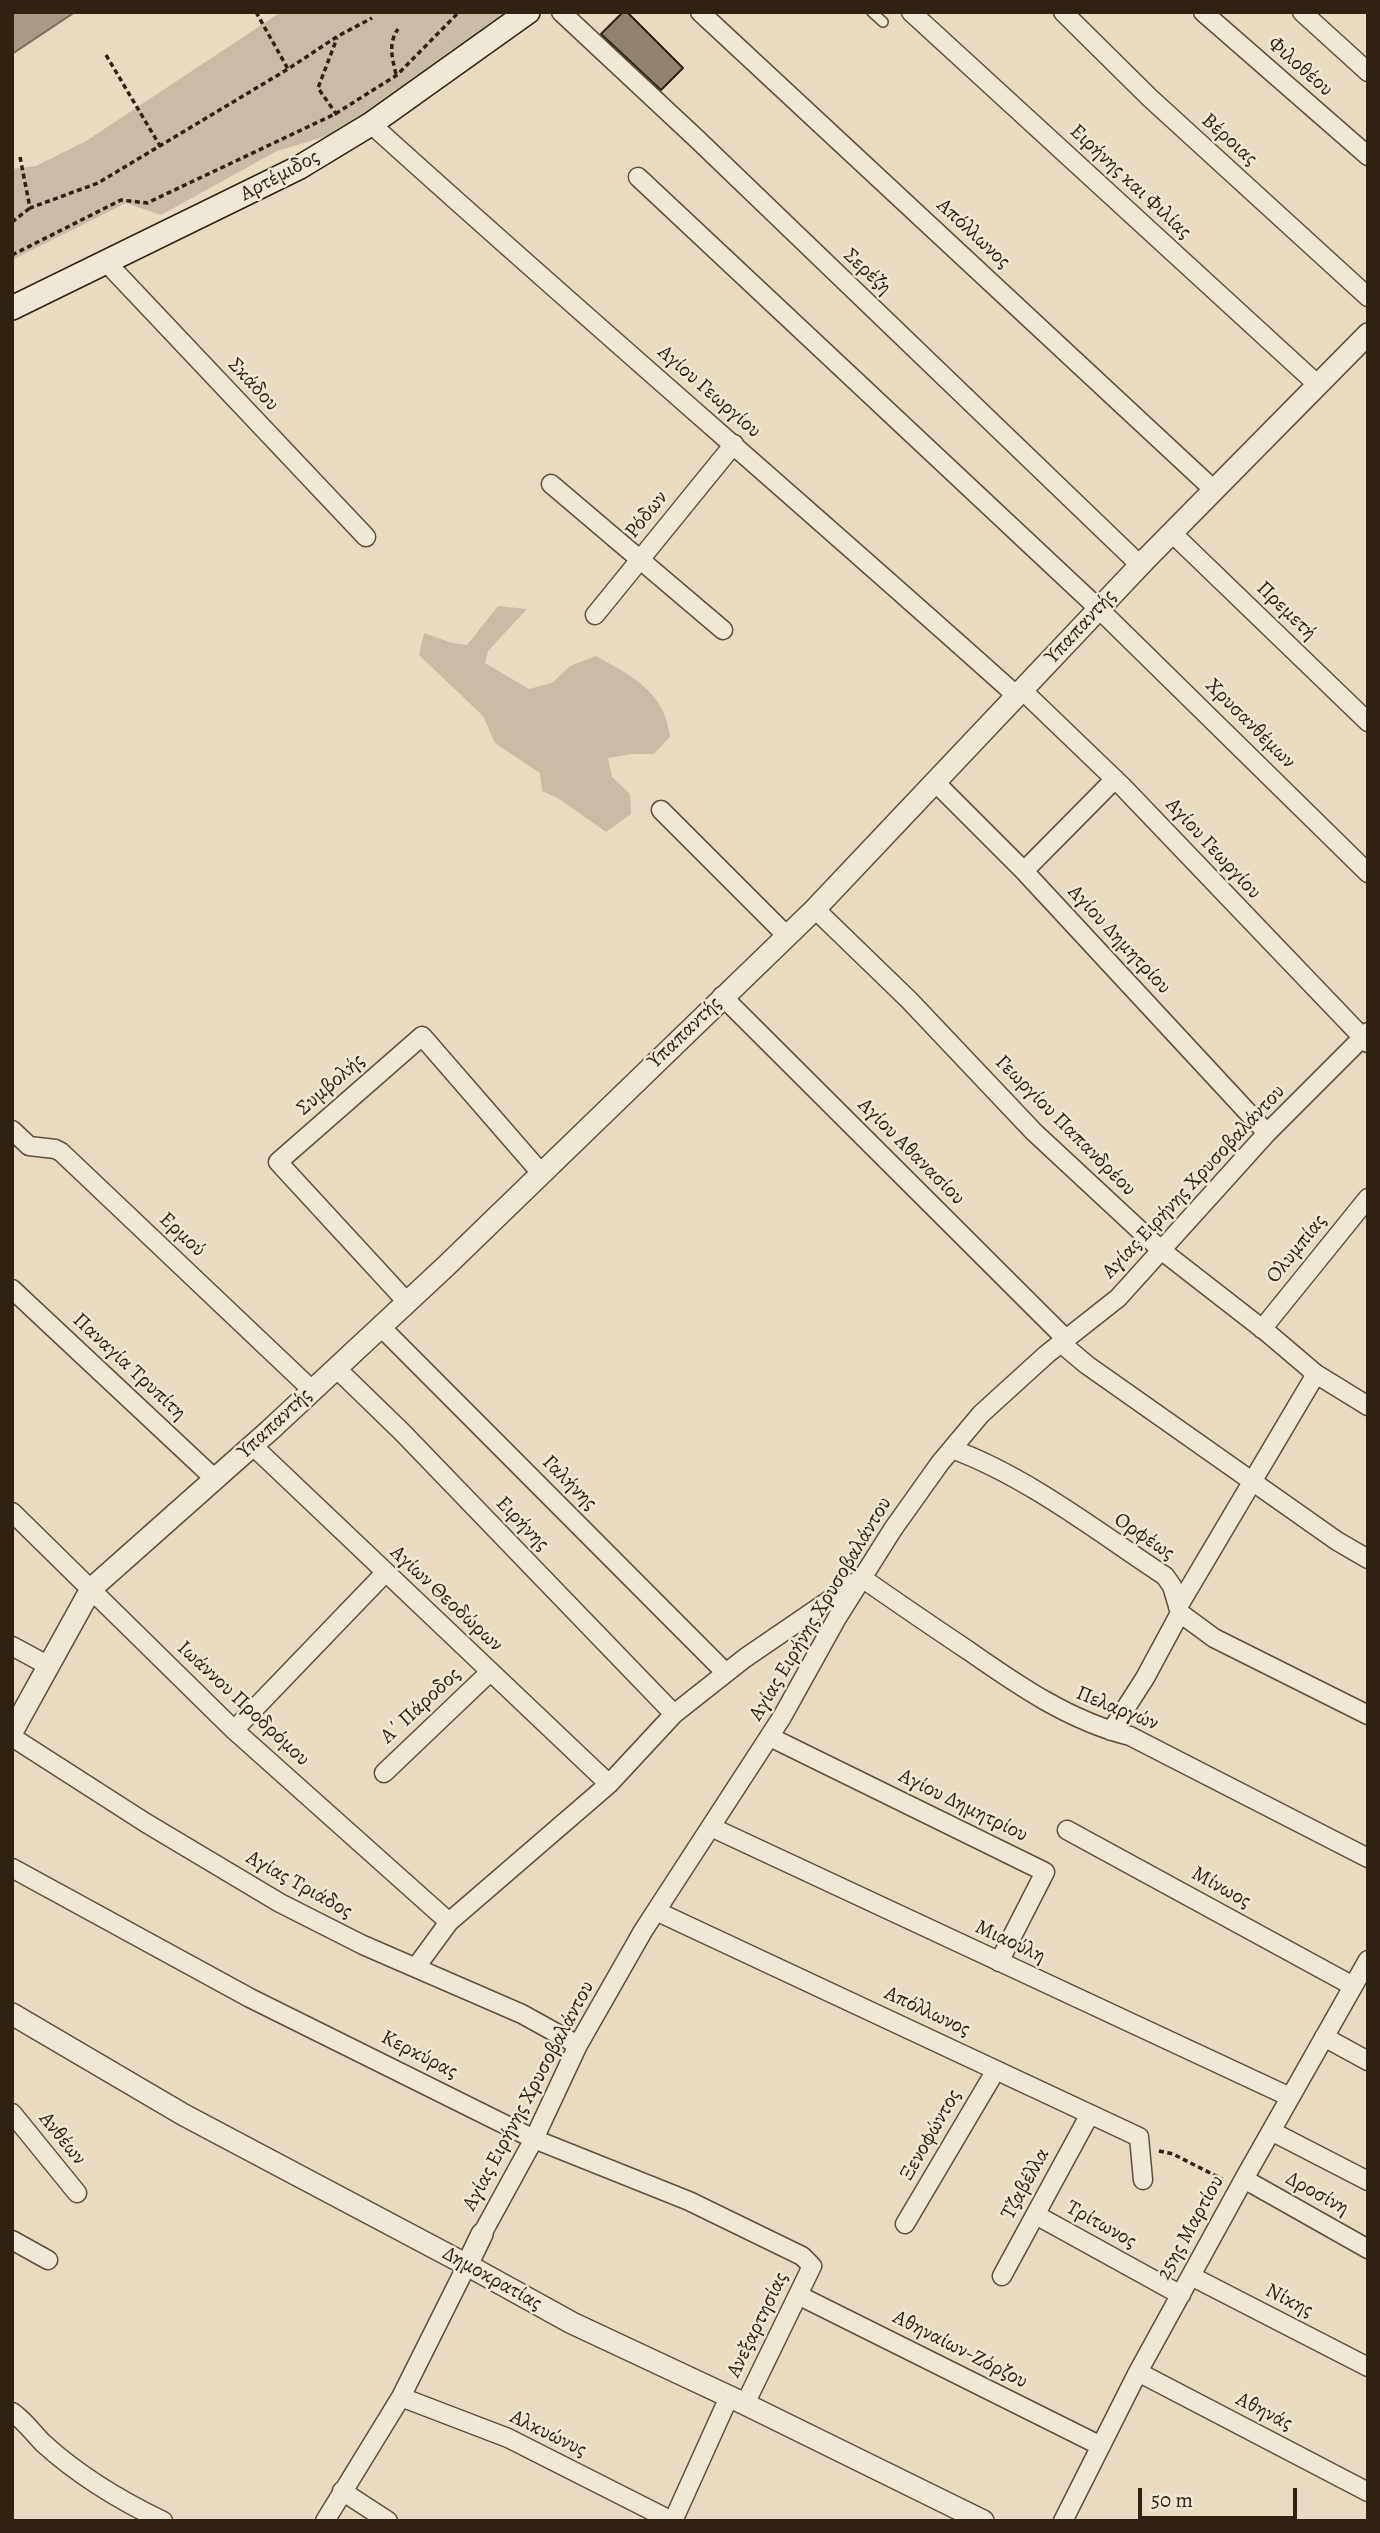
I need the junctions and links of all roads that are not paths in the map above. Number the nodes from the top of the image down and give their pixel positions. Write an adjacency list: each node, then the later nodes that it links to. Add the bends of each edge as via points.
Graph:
1 (528, 12): 11 (main road, Αρτέμιδος)
2 (561, 12): 25 (street, Σερέζη)
3 (700, 12): 21 (street, Απόλλωνος)
4 (872, 12): 9 (lane)
5 (911, 12): 18 (street, Ειρήνης και Φιλίας)
6 (1063, 12): 15 (street, Βέροιας)
7 (1203, 12): 12 (street, Φιλοθέου)
8 (1302, 12): 10 (street)
9 (883, 22)
10 (1368, 72)
11 (371, 124): 14 (main road, Αρτέμιδος, via 300,167); 19 (street, Αγίου Γεωργίου)
12 (1368, 156)
13 (638, 177): 26 (street, Χρυσανθέμων)
14 (107, 263): 16 (main road, Αρτέμιδος); 23 (street, Σκάδου)
15 (1368, 297)
16 (12, 308)
17 (1368, 334): 18 (street, Υπαπαντής)
18 (1318, 385): 21 (street, Υπαπαντής)
19 (734, 444): 24 (street, Ρόδων); 29 (street, Αγίου Γεωργίου)
20 (551, 484): 24 (street)
21 (1213, 490): 22 (street, Υπαπαντής)
22 (1172, 533): 25 (street, Υπαπαντής); 30 (street, Πρεμετή)
23 (366, 537)
24 (640, 559): 27 (street, Ρόδων); 28 (street)
25 (1140, 565): 26 (street, Υπαπαντής)
26 (1099, 609): 29 (street, Υπαπαντής); 35 (street, Χρυσανθέμων)
27 (595, 615)
28 (723, 630)
29 (1019, 693): 31 (street, Αγίου Γεωργίου); 32 (street, Υπαπαντής)
30 (1368, 722)
31 (1115, 779): 34 (street); 39 (street, Αγίου Γεωργίου)
32 (934, 782): 34 (street, Αγίου Δημητρίου); 36 (street, Υπαπαντής)
33 (661, 810): 37 (street)
34 (1024, 871): 41 (street, Αγίου Δημητρίου)
35 (1368, 873)
36 (815, 909): 37 (street, Υπαπαντής); 44 (street, Γεωργίου Παπανδρέου, via 1034,1132)
37 (786, 935): 38 (street, Υπαπαντής)
38 (722, 996): 42 (street, Υπαπαντής); 49 (street, Αγίου Αθανασίου)
39 (1366, 1037): 41 (street, Αγίας Ειρήνης Χρυσοβαλάντου)
40 (12, 1130): 52 (street, Ερμού, via 29,1146 58,1150)
41 (1267, 1133): 44 (street, Αγίας Ειρήνης Χρυσοβαλάντου)
42 (541, 1173): 46 (street, Υπαπαντής); 46 (street, Συμβολής, via 422,1036 278,1162)
43 (1368, 1198): 48 (street, Ολυμπίας)
44 (1161, 1251): 48 (street, Γεωργίου Παπανδρέου); 49 (street, Αγίας Ειρήνης Χρυσοβαλάντου, via 1118,1298)
45 (12, 1289): 56 (street, Παναγία Τρυπίτη)
46 (407, 1302): 47 (street, Υπαπαντής)
47 (381, 1326): 50 (street, Υπαπαντής); 67 (street, Γαλήνης)
48 (1262, 1329): 51 (street, Γεωργίου Παπανδρέου)
49 (1065, 1342): 55 (street, Αγίας Ειρήνης Χρυσοβαλάντου, via 981,1414); 57 (street, Αγίου Αθανασίου, via 1087,1365)
50 (336, 1368): 52 (street, Υπαπαντής); 68 (street, Ειρήνης)
51 (1316, 1374): 53 (street, Γεωργίου Παπανδρέου); 57 (street)
52 (312, 1390): 54 (street, Υπαπαντής)
53 (1368, 1406)
54 (253, 1446): 56 (street, Υπαπαντής); 60 (street, Αγίων Θεοδώρων)
55 (953, 1448): 61 (street, Αγίας Ειρήνης Χρυσοβαλάντου); 63 (street, Ορφέως, via 1008,1475 1165,1576)
56 (215, 1479): 62 (street, Υπαπαντής)
57 (1254, 1482): 59 (street, Αγίου Αθανασίου); 63 (street)
58 (12, 1512): 62 (street, Ιωάννου Προδρόμου)
59 (1368, 1559)
60 (385, 1573): 66 (street, Αγίων Θεοδώρων); 70 (street)
61 (862, 1578): 67 (street); 71 (street, Πελαργών, via 1065,1713); 73 (street, Αγίας Ειρήνης Χρυσοβαλάντου)
62 (91, 1589): 65 (street, Υπαπαντής); 70 (street, Ιωάννου Προδρόμου)
63 (1179, 1610): 69 (street, via 1214,1638); 71 (street)
64 (12, 1646): 65 (street)
65 (49, 1666): 72 (street, Υπαπαντής)
66 (490, 1672): 74 (street, Α΄ Πάροδος); 75 (street, Αγίων Θεοδώρων)
67 (726, 1672): 68 (street)
68 (674, 1714): 75 (street)
69 (1368, 1715)
70 (234, 1731): 81 (street, Ιωάννου Προδρόμου)
71 (1111, 1731): 78 (street, Πελαργών, via 1130,1736)
72 (12, 1735): 84 (street, Αγίας Τριάδος, via 146,1823 281,1903)
73 (770, 1737): 76 (street, Αγίας Ειρήνης Χρυσοβαλάντου); 83 (street, Αγίου Δημητρίου, via 1045,1872)
74 (384, 1773)
75 (609, 1784): 81 (street)
76 (711, 1827): 80 (street, Αγίας Ειρήνης Χρυσοβαλάντου); 83 (street, Μιαούλη)
77 (1067, 1830): 85 (street, Μίνωος)
78 (1368, 1858)
79 (12, 1868): 95 (street, Κερκύρας, via 250,1998)
80 (656, 1911): 88 (street, Αγίας Ειρήνης Χρυσοβαλάντου); 90 (street, Απόλλωνος)
81 (449, 1922): 84 (street)
82 (1368, 1960): 85 (street, 25ης Μαρτίου)
83 (999, 1962): 91 (street, Μιαούλη)
84 (416, 1967): 88 (street, Αγίας Τριάδος, via 522,2014)
85 (1353, 1986): 87 (street, 25ης Μαρτίου)
86 (12, 2014): 106 (street, Δημοκρατίας, via 184,2115)
87 (1324, 2037): 89 (street); 91 (street, 25ης Μαρτίου)
88 (578, 2045): 95 (street, Αγίας Ειρήνης Χρυσοβαλάντου)
89 (1368, 2061)
90 (996, 2070): 93 (street, Απόλλωνος); 101 (street, Ξενοφώντος)
91 (1290, 2097): 94 (street, 25ης Μαρτίου)
92 (12, 2113): 99 (street, Ανθέων)
93 (1090, 2114): 96 (street, Απόλλωνος, via 1139,2137); 100 (street, Τζαβέλλα)
94 (1271, 2131): 97 (street); 98 (street, 25ης Μαρτίου)
95 (534, 2139): 102 (street, Αγίας Ειρήνης Χρυσοβαλάντου); 107 (street, Κερκύρας, via 689,2201 802,2256)
96 (1143, 2180)
97 (1368, 2181)
98 (1241, 2183): 104 (street, Δροσίνη); 109 (street, 25ης Μαρτίου)
99 (76, 2193)
100 (1036, 2215): 108 (street, Τζαβέλλα); 111 (street, Τρίτωνος)
101 (905, 2224)
102 (482, 2235): 106 (street)
103 (12, 2240): 105 (street)
104 (1368, 2249)
105 (48, 2260)
106 (467, 2265): 114 (street); 115 (street, Δημοκρατίας, via 572,2323)
107 (813, 2266): 110 (street, Ανεξαρτησίας)
108 (1002, 2276)
109 (1191, 2276): 111 (street, 25ης Μαρτίου); 112 (street, Νίκης)
110 (798, 2295): 115 (street, Ανεξαρτησίας); 117 (street, Αθηναίων-Ζόρζου)
111 (1181, 2295): 113 (street, 25ης Μαρτίου)
112 (1368, 2367)
113 (1138, 2372): 117 (street, 25ης Μαρτίου); 119 (street, Αθηνάς)
114 (401, 2397): 118 (street); 123 (street, Αλκυώνυς, via 508,2438)
115 (737, 2400): 123 (street, Ανεξαρτησίας); 124 (street, Δημοκρατίας)
116 (14, 2419): 120 (street, via 125,2503)
117 (1101, 2446): 125 (street, 25ης Μαρτίου)
118 (342, 2491): 121 (street); 122 (street)
119 (1368, 2492)
120 (163, 2521)
121 (325, 2521)
122 (388, 2521)
123 (673, 2521)
124 (983, 2521)
125 (1063, 2521)

